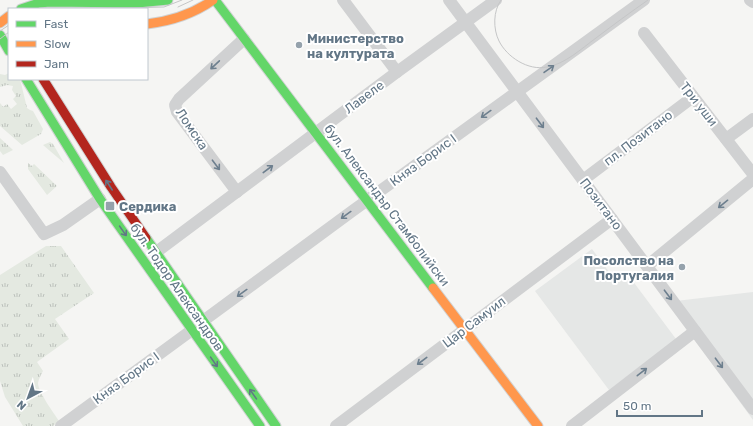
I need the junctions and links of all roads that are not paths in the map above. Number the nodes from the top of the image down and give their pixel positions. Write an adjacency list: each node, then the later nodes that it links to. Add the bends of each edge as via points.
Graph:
1 (168, 0): 9 (main road, via 137,3 50,2)
2 (214, 0): 13 (main road, via 184,17); 15 (main road, бул. Александър Стамболийски)
3 (343, 0): 18 (street)
4 (449, 0): 11 (street, Позитано)
5 (496, 0): 11 (street, Лавеле)
6 (644, 0): 21 (street, Княз Борис I, one-way to 6)
7 (750, 0): 8 (street)
8 (753, 2)
9 (24, 8)
10 (8, 17): 12 (main road)
11 (466, 22): 18 (street, Лавеле); 21 (street, Позитано)
12 (0, 23)
13 (148, 24)
14 (644, 34): 22 (street, Три уши)
15 (244, 39): 24 (main road, бул. Александър Стамболийски); 30 (street, Ломска, one-way to 30, via 175,105 177,112)
16 (3, 40): 17 (main road)
17 (8, 49)
18 (397, 72): 24 (street, Лавеле)
19 (27, 80): 31 (main road, бул. Тодор Александров)
20 (44, 80): 34 (main road, бул. Тодор Александров, one-way to 20)
21 (517, 91): 29 (street, Позитано, one-way to 29); 32 (street, Княз Борис I, one-way to 32)
22 (693, 97): 25 (street, Три уши); 29 (street, пл. Позитано)
23 (753, 119): 25 (street)
24 (316, 134): 30 (street, Лавеле, one-way to 24); 32 (main road, бул. Александър Стамболийски)
25 (726, 139): 27 (street, Три уши)
26 (0, 172): 31 (street, via 44,234)
27 (753, 174)
28 (753, 179): 35 (street, one-way to 35)
29 (583, 180): 33 (street, Позитано)
30 (237, 192): 34 (street, Лавеле)
31 (100, 199): 38 (main road, бул. Тодор Александров, one-way to 38)
32 (367, 201): 36 (street, Княз Борис I, one-way to 36); 37 (main road, бул. Александър Стамболийски)
33 (612, 219): 35 (street, Позитано); 37 (street, Цар Самуил)
34 (155, 253): 36 (main road, бул. Тодор Александров)
35 (647, 266): 39 (street, Позитано, one-way to 39)
36 (203, 321): 43 (main road, бул. Тодор Александров, one-way to 36)
37 (464, 329): 44 (street, Цар Самуил, one-way to 44); 45 (main road, бул. Александър Стамболийски)
38 (192, 330): 41 (street, Княз Борис I); 42 (main road, бул. Тодор Александров, one-way to 42)
39 (695, 331): 40 (street, Позитано, one-way to 40); 46 (street, one-way to 39)
40 (753, 409)
41 (61, 426)
42 (260, 426)
43 (276, 426)
44 (336, 426)
45 (538, 426)
46 (572, 426)

